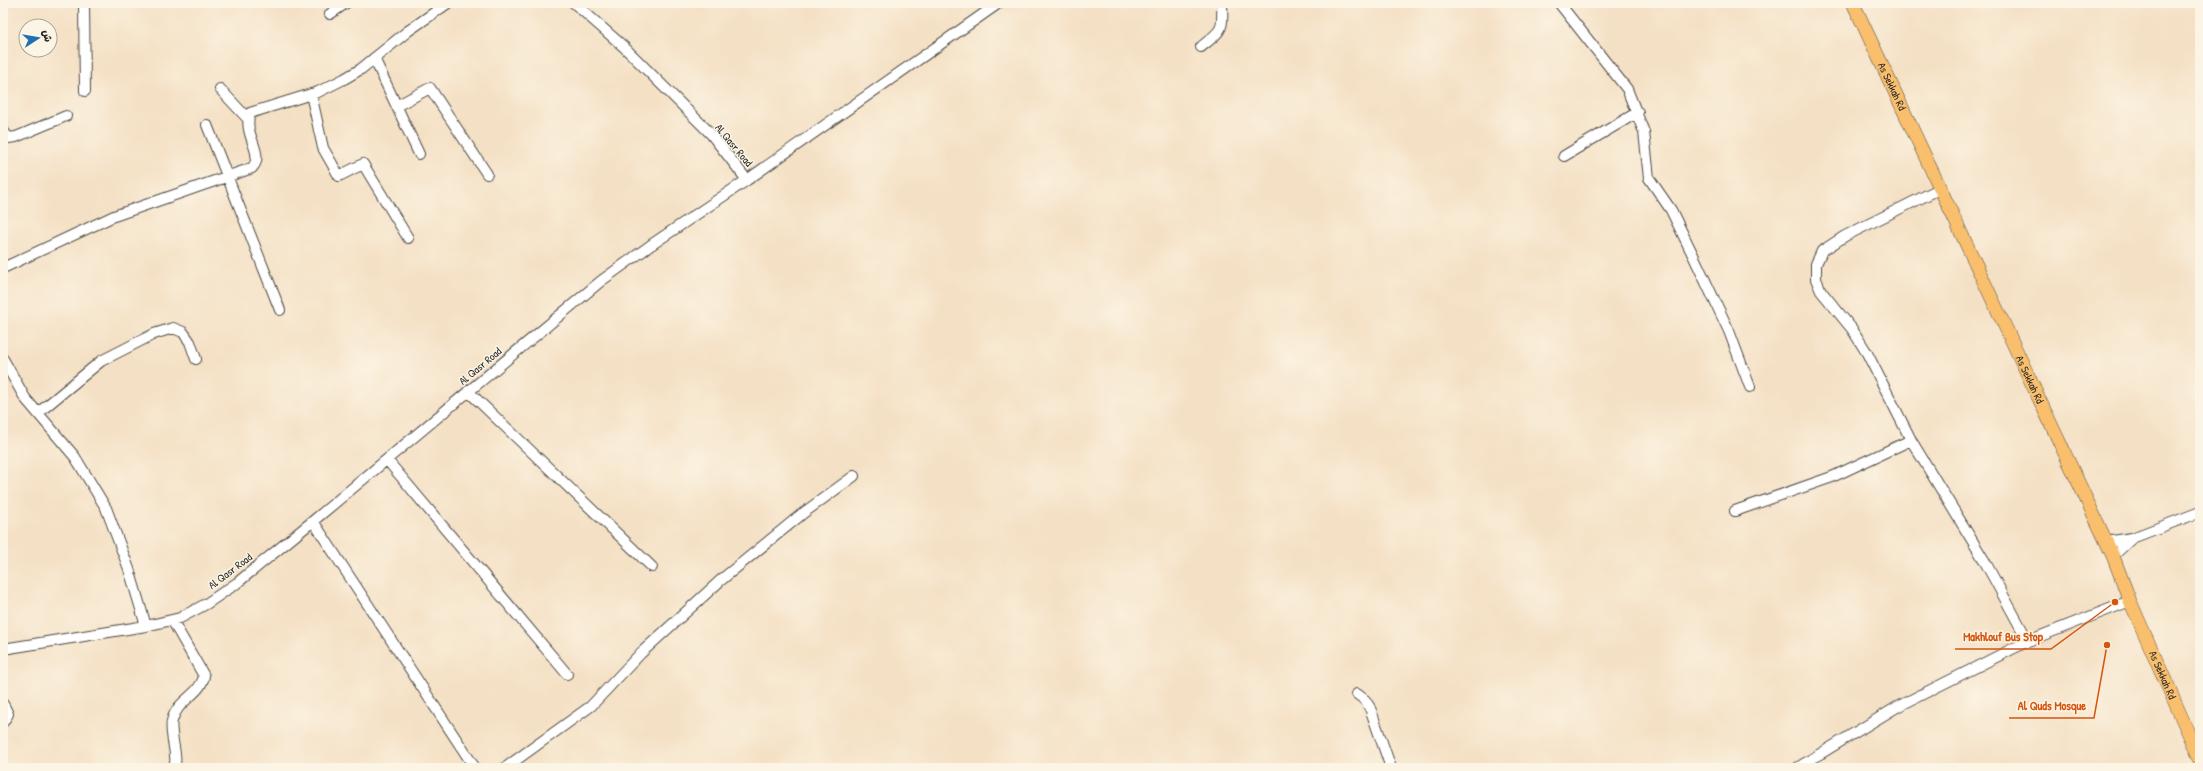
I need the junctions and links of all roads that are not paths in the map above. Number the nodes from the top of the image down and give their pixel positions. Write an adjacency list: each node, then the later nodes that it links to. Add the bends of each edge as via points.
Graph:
1 (84, 3): 13 (street)
2 (346, 3): 9 (street)
3 (448, 3): 11 (street)
4 (574, 3): 25 (street, Al Qasr Road, via 624,47 711,134)
5 (999, 3): 25 (street)
6 (1222, 3): 10 (street, via 1220,32)
7 (1559, 3): 16 (street, via 1620,78)
8 (1852, 3): 26 (main road, As Sekkah Rd)
9 (330, 14)
10 (1201, 47)
11 (374, 58): 14 (street, via 344,79); 15 (street)
12 (220, 89): 18 (street)
13 (85, 92)
14 (311, 94): 18 (street, via 255,110 250,113); 27 (street, via 323,148 339,176 363,164)
15 (398, 105): 21 (street); 23 (street, via 430,88)
16 (1638, 112): 22 (street); 32 (street, via 1644,132 1649,178 1671,210 1693,255 1729,331)
17 (66, 116): 20 (street, via 16,137 8,138)
18 (248, 119): 24 (street, via 247,127 258,157 257,163 252,168)
19 (207, 125): 24 (street)
20 (3, 130)
21 (419, 154)
22 (1564, 156)
23 (487, 174)
24 (227, 176): 28 (street, via 114,216); 29 (street)
25 (746, 180): 33 (street, Al Qasr Road, via 601,281)
26 (1939, 189): 35 (street, via 1846,236 1822,251 1816,264 1816,279 1821,291 1852,329 1867,353); 42 (main road, As Sekkah Rd)
27 (408, 238)
28 (3, 268)
29 (280, 310)
30 (3, 359): 34 (street, via 25,398)
31 (196, 359): 34 (street, via 183,332 173,328 154,334 100,361)
32 (1750, 387)
33 (468, 391): 36 (street, Al Qasr Road); 44 (street)
34 (38, 413): 47 (street, via 75,457 106,508 129,569)
35 (1911, 440): 38 (street, via 1832,477); 48 (street, via 1984,560)
36 (387, 460): 40 (street, Al Qasr Road); 50 (street)
37 (854, 476): 57 (street, via 802,514 721,580 641,653 591,706)
38 (1734, 511)
39 (2200, 512): 41 (street)
40 (313, 521): 46 (street, Al Qasr Road, via 237,583 206,604); 56 (street)
41 (2132, 538): 42 (street); 43 (street)
42 (2106, 542): 43 (main road, As Sekkah Rd)
43 (2113, 556): 45 (main road, As Sekkah Rd)
44 (652, 567)
45 (2130, 601): 48 (street); 54 (main road, As Sekkah Rd)
46 (172, 620): 47 (street, Al Qasr Road); 55 (street, via 204,676 201,686 177,708 172,722)
47 (146, 626): 49 (street, Al Qasr Road)
48 (2028, 640): 59 (street, via 1897,707)
49 (3, 649)
50 (567, 674)
51 (1357, 694): 58 (street, via 1370,708)
52 (3, 704): 53 (street, via 8,714)
53 (3, 722)
54 (2200, 758)
55 (174, 768)
56 (475, 768)
57 (505, 768)
58 (1391, 768)
59 (1797, 768)

